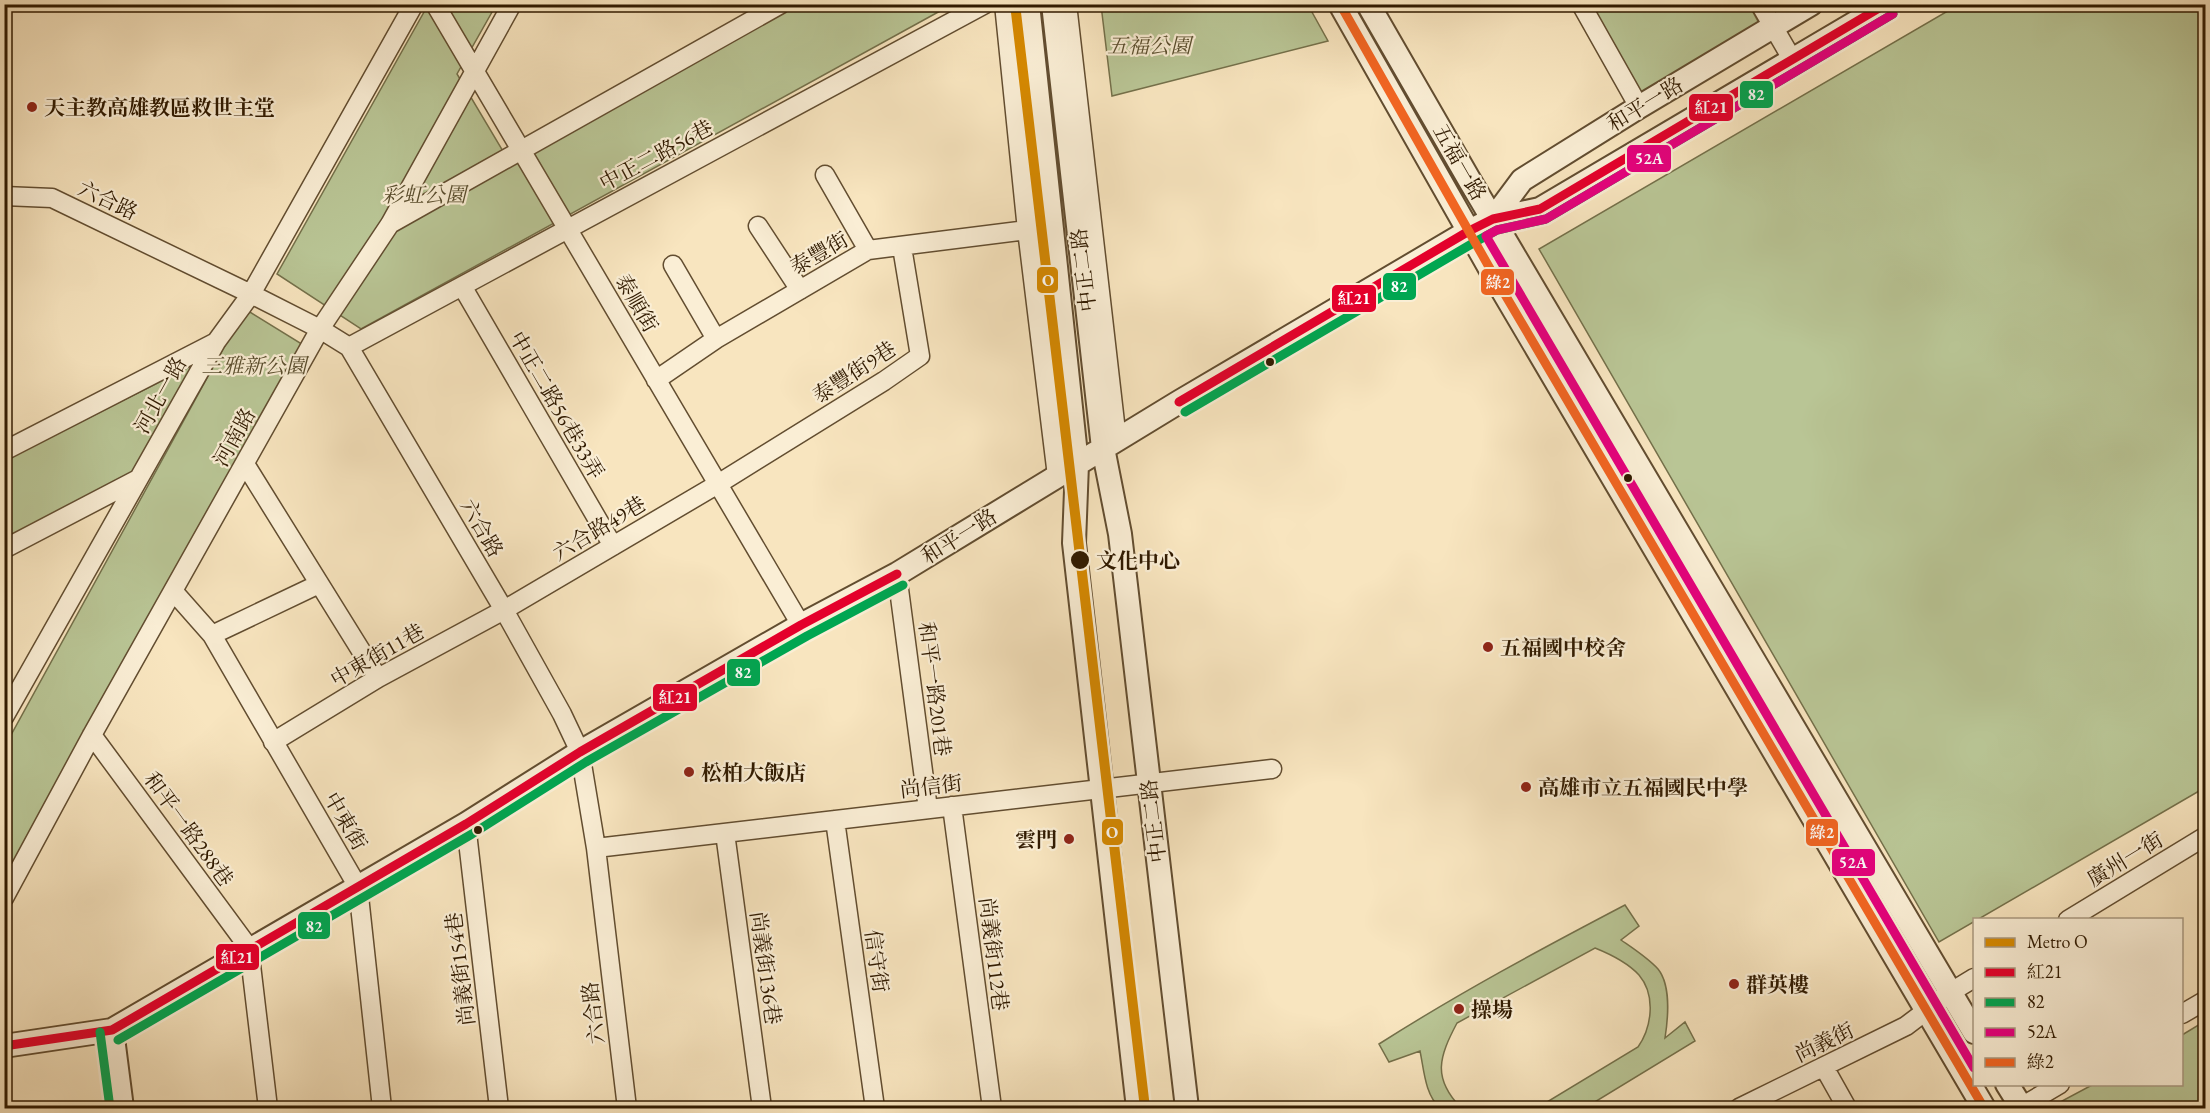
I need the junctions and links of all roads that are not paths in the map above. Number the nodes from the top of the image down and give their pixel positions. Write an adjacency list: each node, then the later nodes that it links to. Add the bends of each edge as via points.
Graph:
1 (414, 4): 34 (street, 河北一路)
2 (435, 4): 18 (street, 泰順街)
3 (512, 4): 18 (street, 河南路)
4 (781, 4): 20 (street)
5 (985, 4): 26 (street, 中正二路56巷)
6 (1004, 4): 27 (street, 中正二路)
7 (1028, 4): 43 (street, 中正二路)
8 (1053, 4): 40 (street, 中正二路)
9 (1067, 4): 40 (street, 中正二路)
10 (1340, 4): 28 (street, 五福一路)
11 (1368, 4): 23 (street, 五福一路)
12 (1581, 4): 19 (street)
13 (1760, 4): 16 (street)
14 (1811, 4): 16 (street, 和平一路)
15 (1887, 4): 17 (street, 和平一路)
16 (1774, 27): 17 (street); 19 (street, 和平一路)
17 (1792, 59): 23 (street, 和平一路, via 1540,209)
18 (475, 73): 20 (street, 泰順街); 24 (street, 河南路)
19 (1639, 107): 23 (street, 和平一路, via 1522,180)
20 (521, 151): 24 (street); 26 (street, 泰順街)
21 (825, 175): 30 (street)
22 (4, 196): 34 (street, 六合路, via 52,198)
23 (1493, 219): 28 (street, 和平一路); 76 (street, 五福一路)
24 (390, 224): 35 (street, 河南路)
25 (758, 226): 33 (street)
26 (567, 229): 32 (street, 中正二路56巷); 39 (street, 泰順街)
27 (1027, 230): 29 (street, 泰豐街); 44 (street, 中正二路)
28 (1469, 231): 40 (street, 和平一路); 78 (street, 五福一路)
29 (902, 247): 30 (street, 泰豐街); 46 (street, 泰豐街9巷, via 920,356)
30 (868, 250): 33 (street, 泰豐街)
31 (673, 265): 36 (street)
32 (462, 286): 38 (street, 中正二路56巷); 48 (street, 中正二路56巷33弄)
33 (800, 290): 36 (street, 泰豐街)
34 (250, 294): 35 (street, 六合路); 37 (street, 河北一路)
35 (320, 329): 38 (street, 六合路); 42 (street, 河南路)
36 (716, 339): 39 (street, 泰豐街)
37 (216, 342): 41 (street); 45 (street, 河北一路)
38 (350, 347): 53 (street, 六合路)
39 (656, 380): 46 (street, 泰順街)
40 (1110, 444): 43 (street, 和平一路); 62 (street, 中正二路)
41 (4, 451)
42 (245, 464): 51 (street); 52 (street, 河南路)
43 (1077, 464): 44 (street, 和平一路); 47 (street, 中正二路)
44 (1057, 476): 47 (street, 中正二路); 50 (street, 和平一路)
45 (139, 479): 49 (street); 57 (street, 河北一路)
46 (718, 484): 48 (street, 六合路49巷); 54 (street, 泰順街)
47 (1074, 538): 63 (street, 中正二路)
48 (613, 546): 53 (street, 六合路49巷)
49 (4, 549)
50 (897, 574): 54 (street, 和平一路); 65 (street, 和平一路201巷)
51 (319, 584): 55 (street); 56 (street)
52 (174, 592): 55 (street, 中東街); 58 (street, 河南路)
53 (504, 610): 56 (street, 中東街11巷); 60 (street, 六合路)
54 (801, 625): 60 (street, 和平一路)
55 (212, 635): 59 (street, 中東街)
56 (378, 678): 59 (street, 中東街11巷)
57 (4, 717)
58 (92, 735): 72 (street, 河南路); 74 (street, 和平一路288巷)
59 (273, 742): 71 (street, 中東街)
60 (580, 752): 67 (street, 和平一路); 70 (street, 六合路)
61 (1272, 769): 62 (street, 尚信街)
62 (1149, 783): 63 (street, 尚信街); 95 (street, 中正二路)
63 (1103, 789): 64 (street, 尚信街); 94 (street, 中正二路)
64 (952, 806): 65 (street, 尚信街); 93 (street, 尚義街112巷)
65 (928, 809): 66 (street, 尚信街)
66 (835, 820): 68 (street, 尚信街); 92 (street, 信守街)
67 (466, 824): 71 (street, 和平一路); 89 (street, 尚義街154巷)
68 (725, 833): 70 (street, 尚信街); 91 (street, 尚義街136巷)
69 (2205, 836): 73 (street, 廣州一街)
70 (596, 848): 90 (street, 六合路)
71 (358, 887): 74 (street, 和平一路); 88 (street, 中東街)
72 (4, 898)
73 (2071, 918)
74 (249, 948): 80 (street, 和平一路); 87 (street)
75 (1973, 979): 76 (street)
76 (1951, 992): 78 (street); 81 (street, 五福一路)
77 (2205, 1000): 79 (street)
78 (1927, 1011): 83 (street, 尚義街, via 1906,1026); 98 (street, 五福一路)
79 (2183, 1013)
80 (112, 1030): 82 (street, 和平一路); 86 (street)
81 (1973, 1030)
82 (4, 1046)
83 (1824, 1067): 96 (street, 尚義街); 97 (street)
84 (2008, 1086): 99 (street)
85 (2057, 1086): 99 (street)
86 (122, 1108)
87 (268, 1108)
88 (382, 1108)
89 (499, 1108)
90 (627, 1108)
91 (762, 1108)
92 (875, 1108)
93 (992, 1108)
94 (1138, 1108)
95 (1187, 1108)
96 (1739, 1108)
97 (1848, 1108)
98 (1984, 1108)
99 (2022, 1108)

